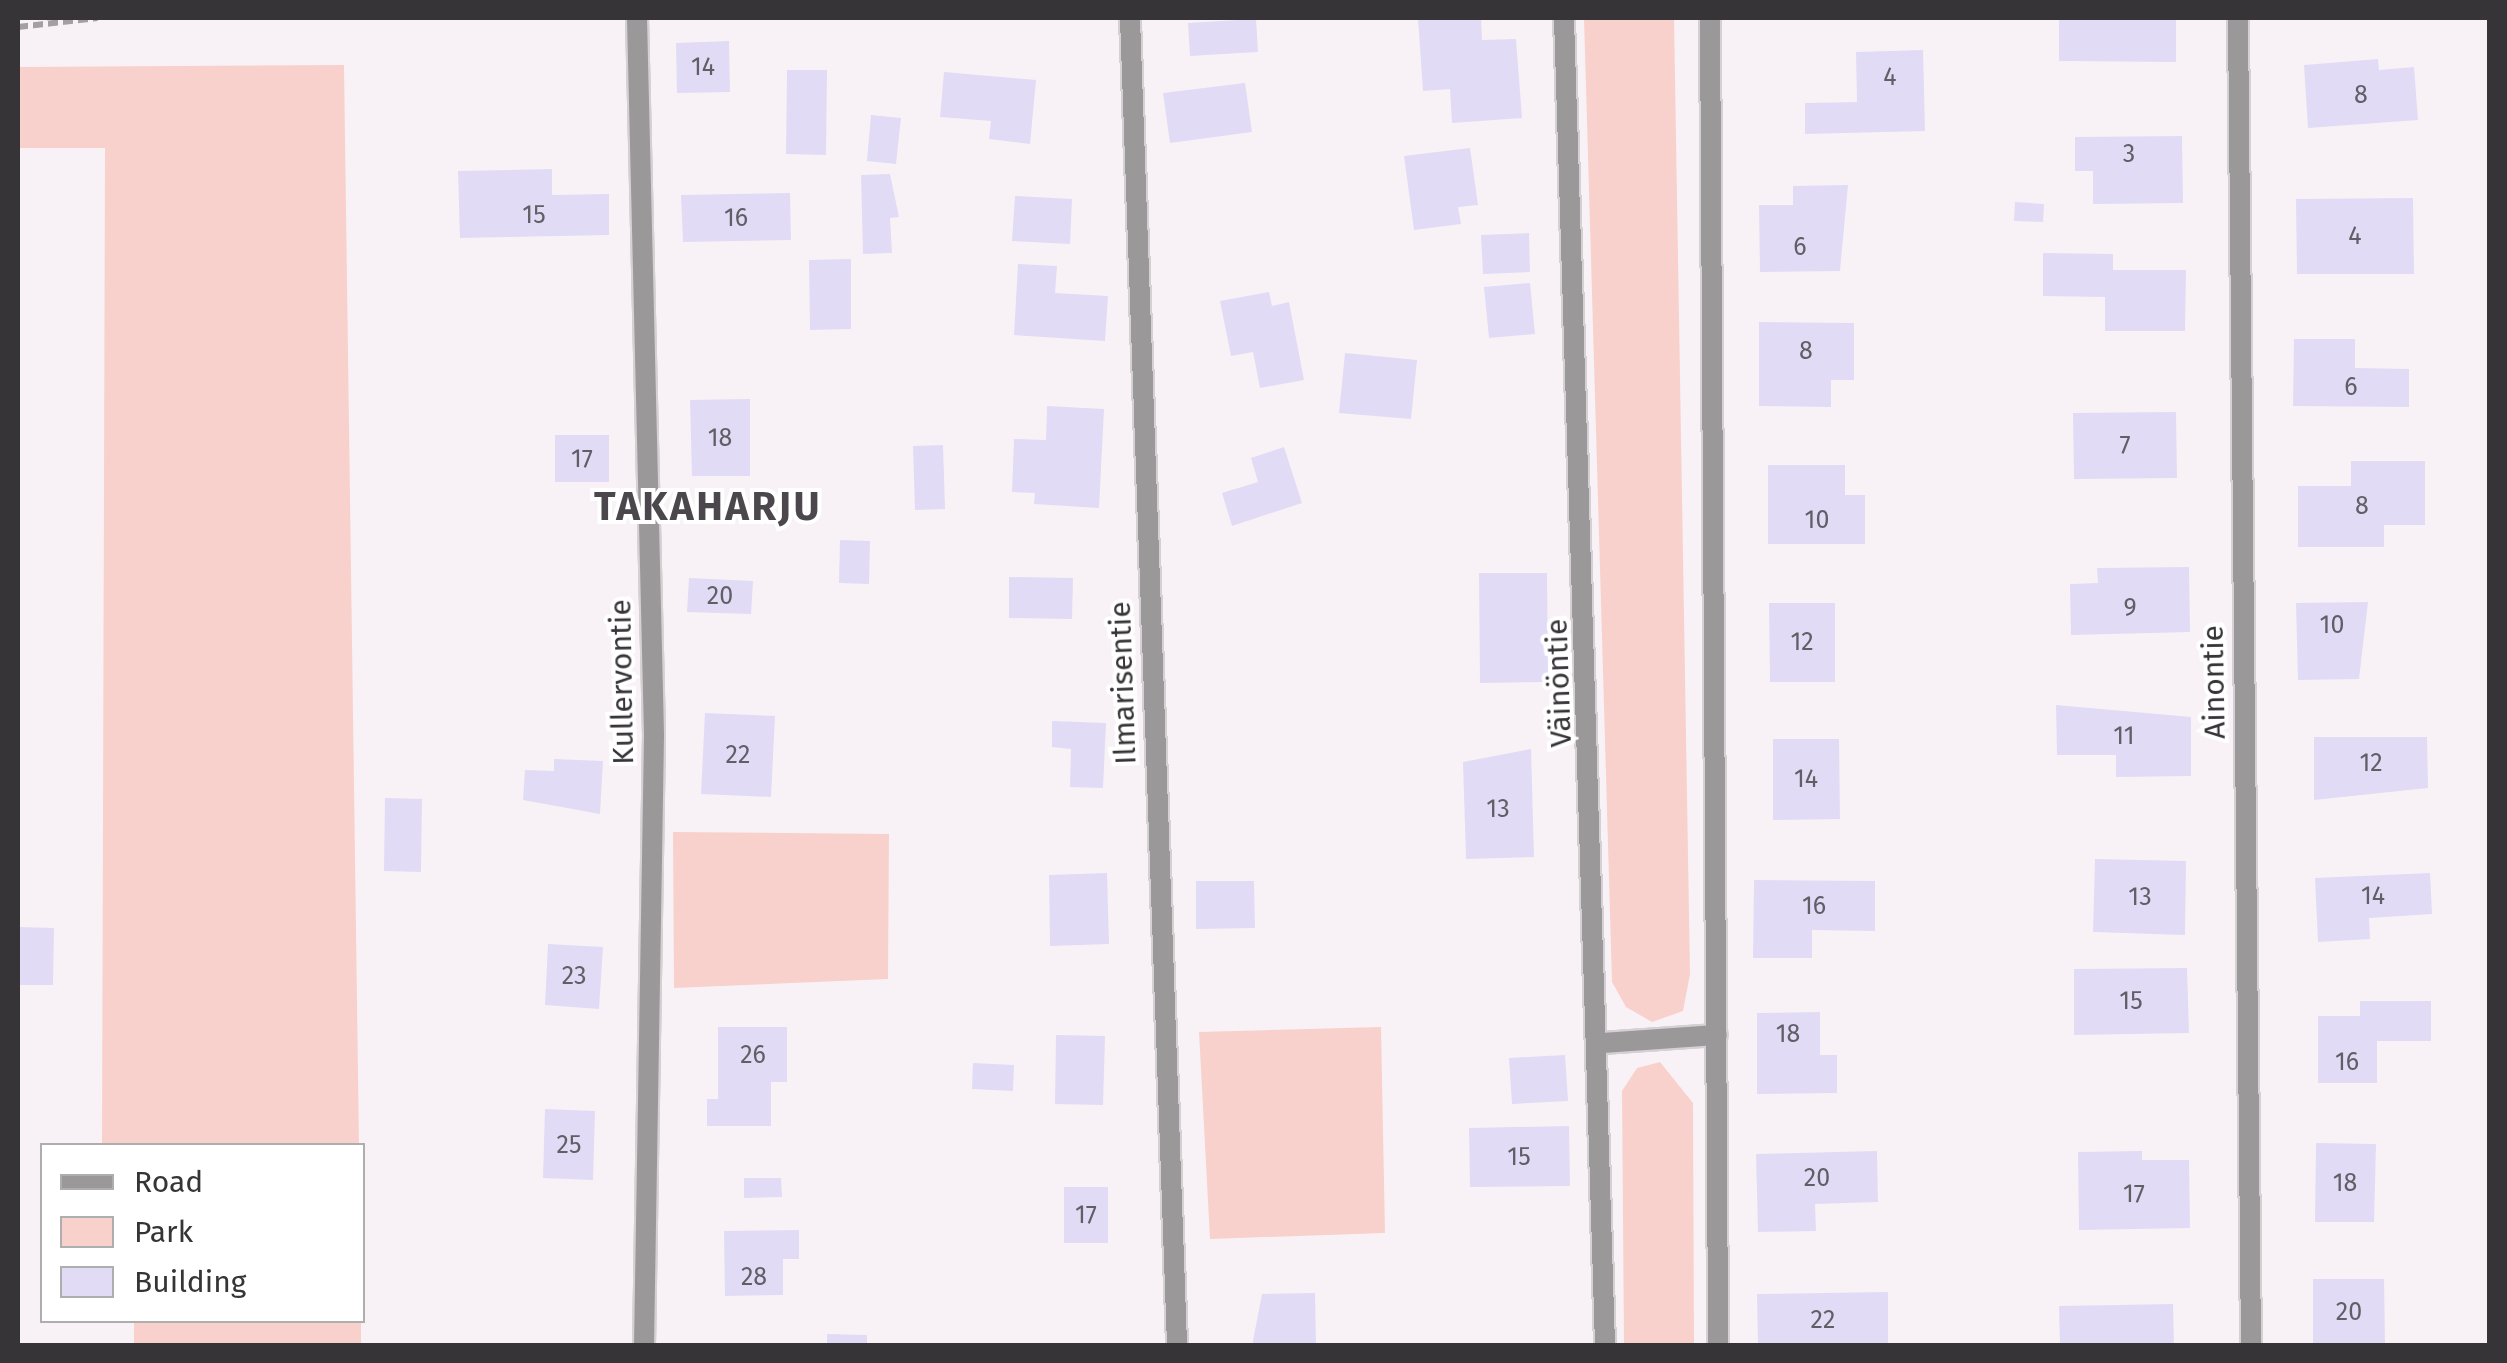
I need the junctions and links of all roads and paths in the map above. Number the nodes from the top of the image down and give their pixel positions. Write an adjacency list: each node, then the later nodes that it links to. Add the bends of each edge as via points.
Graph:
1 (98, 18): 7 (path)
2 (637, 18): 10 (street, Kullervontie, via 654,736)
3 (1130, 18): 11 (street, Ilmarisentie)
4 (1564, 18): 9 (street, Väinöntie)
5 (1710, 18): 8 (street)
6 (2238, 18): 14 (street, Ainontie)
7 (18, 28)
8 (1717, 1035): 9 (street); 13 (street)
9 (1602, 1042): 12 (street, Väinöntie)
10 (644, 1346)
11 (1176, 1346)
12 (1605, 1346)
13 (1718, 1346)
14 (2251, 1346)

